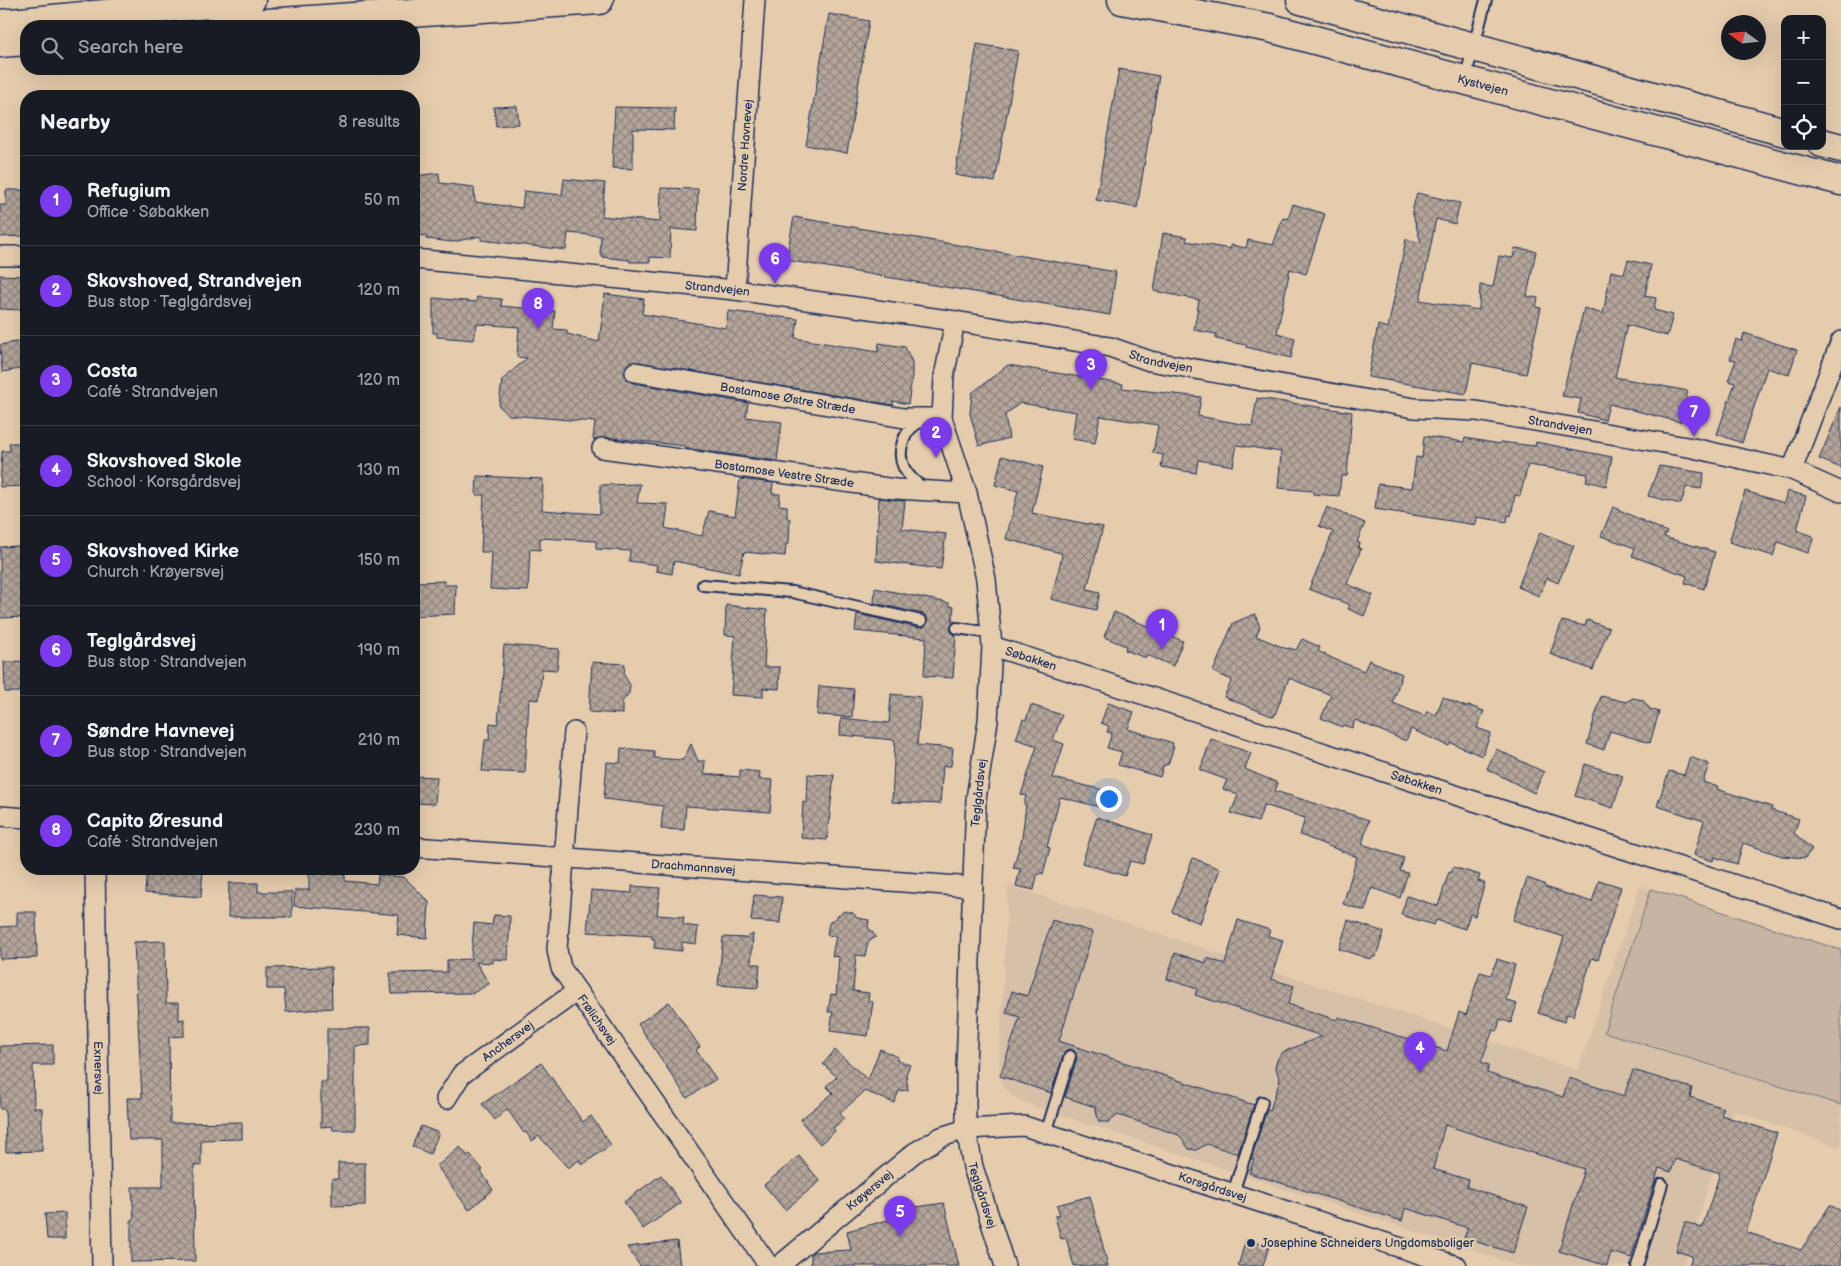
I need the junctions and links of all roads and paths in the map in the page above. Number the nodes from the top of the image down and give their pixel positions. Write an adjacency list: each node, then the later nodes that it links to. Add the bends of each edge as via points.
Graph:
1 (251, 0): 7 (main road)
2 (599, 0): 8 (main road)
3 (755, 0): 22 (street, Nordre Havnevej)
4 (1122, 0): 14 (main road, Kystvejen, via 1270,28)
5 (1301, 0): 13 (main road)
6 (1486, 0): 13 (lane)
7 (42, 20)
8 (309, 20)
9 (20, 22): 10 (main road)
10 (0, 24)
11 (20, 41): 12 (main road)
12 (0, 43)
13 (1474, 47): 14 (lane); 15 (main road)
14 (1465, 80): 18 (main road, Kystvejen)
15 (1781, 131)
16 (1826, 144): 17 (main road)
17 (1841, 148)
18 (1841, 181)
19 (0, 256): 20 (street)
20 (20, 256)
21 (420, 260): 22 (street, Strandvejen)
22 (735, 290): 23 (street, Strandvejen)
23 (955, 321): 26 (street, Teglgårdsvej); 28 (street, Strandvejen, via 1110,347 1150,361 1196,370 1414,408 1476,411 1663,442)
24 (1841, 341): 28 (street)
25 (635, 372): 26 (street, Bostamose Østre Stræde, via 904,418)
26 (936, 418): 29 (lane, via 917,423 909,430 900,458 904,470); 31 (street, Teglgårdsvej)
27 (602, 448): 29 (street, Bostamose Vestre Stræde)
28 (1792, 470): 30 (street, Strandvejen)
29 (929, 491): 31 (street, Bostamose Vestre Stræde)
30 (1841, 492)
31 (966, 493): 35 (street, Teglgårdsvej, via 986,579)
32 (702, 585): 33 (lane, via 792,592)
33 (921, 620)
34 (957, 628): 35 (lane)
35 (992, 639): 42 (street, Teglgårdsvej, via 988,721 976,799); 43 (street, Søbakken)
36 (574, 732): 40 (street, Frølichsvej)
37 (0, 816): 38 (street)
38 (20, 818)
39 (420, 847): 40 (street, Drachmannsvej)
40 (565, 858): 42 (street, Drachmannsvej); 44 (street, Frølichsvej, via 557,950 562,968)
41 (96, 875): 52 (street, Exnersvej)
42 (973, 887): 48 (street, Teglgårdsvej)
43 (1841, 919)
44 (577, 991): 46 (street, Anchersvej, via 461,1075); 53 (street, Frølichsvej)
45 (1070, 1056): 49 (lane)
46 (446, 1099)
47 (1262, 1102): 51 (lane)
48 (966, 1129): 49 (street, Korsgårdsvej, via 1024,1126); 54 (street, Krøyersvej, via 942,1137 914,1153); 55 (street, Teglgårdsvej, via 973,1166)
49 (1046, 1133): 51 (street, Korsgårdsvej)
50 (1662, 1184): 57 (lane)
51 (1233, 1193): 56 (street, Korsgårdsvej)
52 (102, 1266)
53 (769, 1266)
54 (779, 1266)
55 (1005, 1266)
56 (1457, 1266)
57 (1637, 1266)

